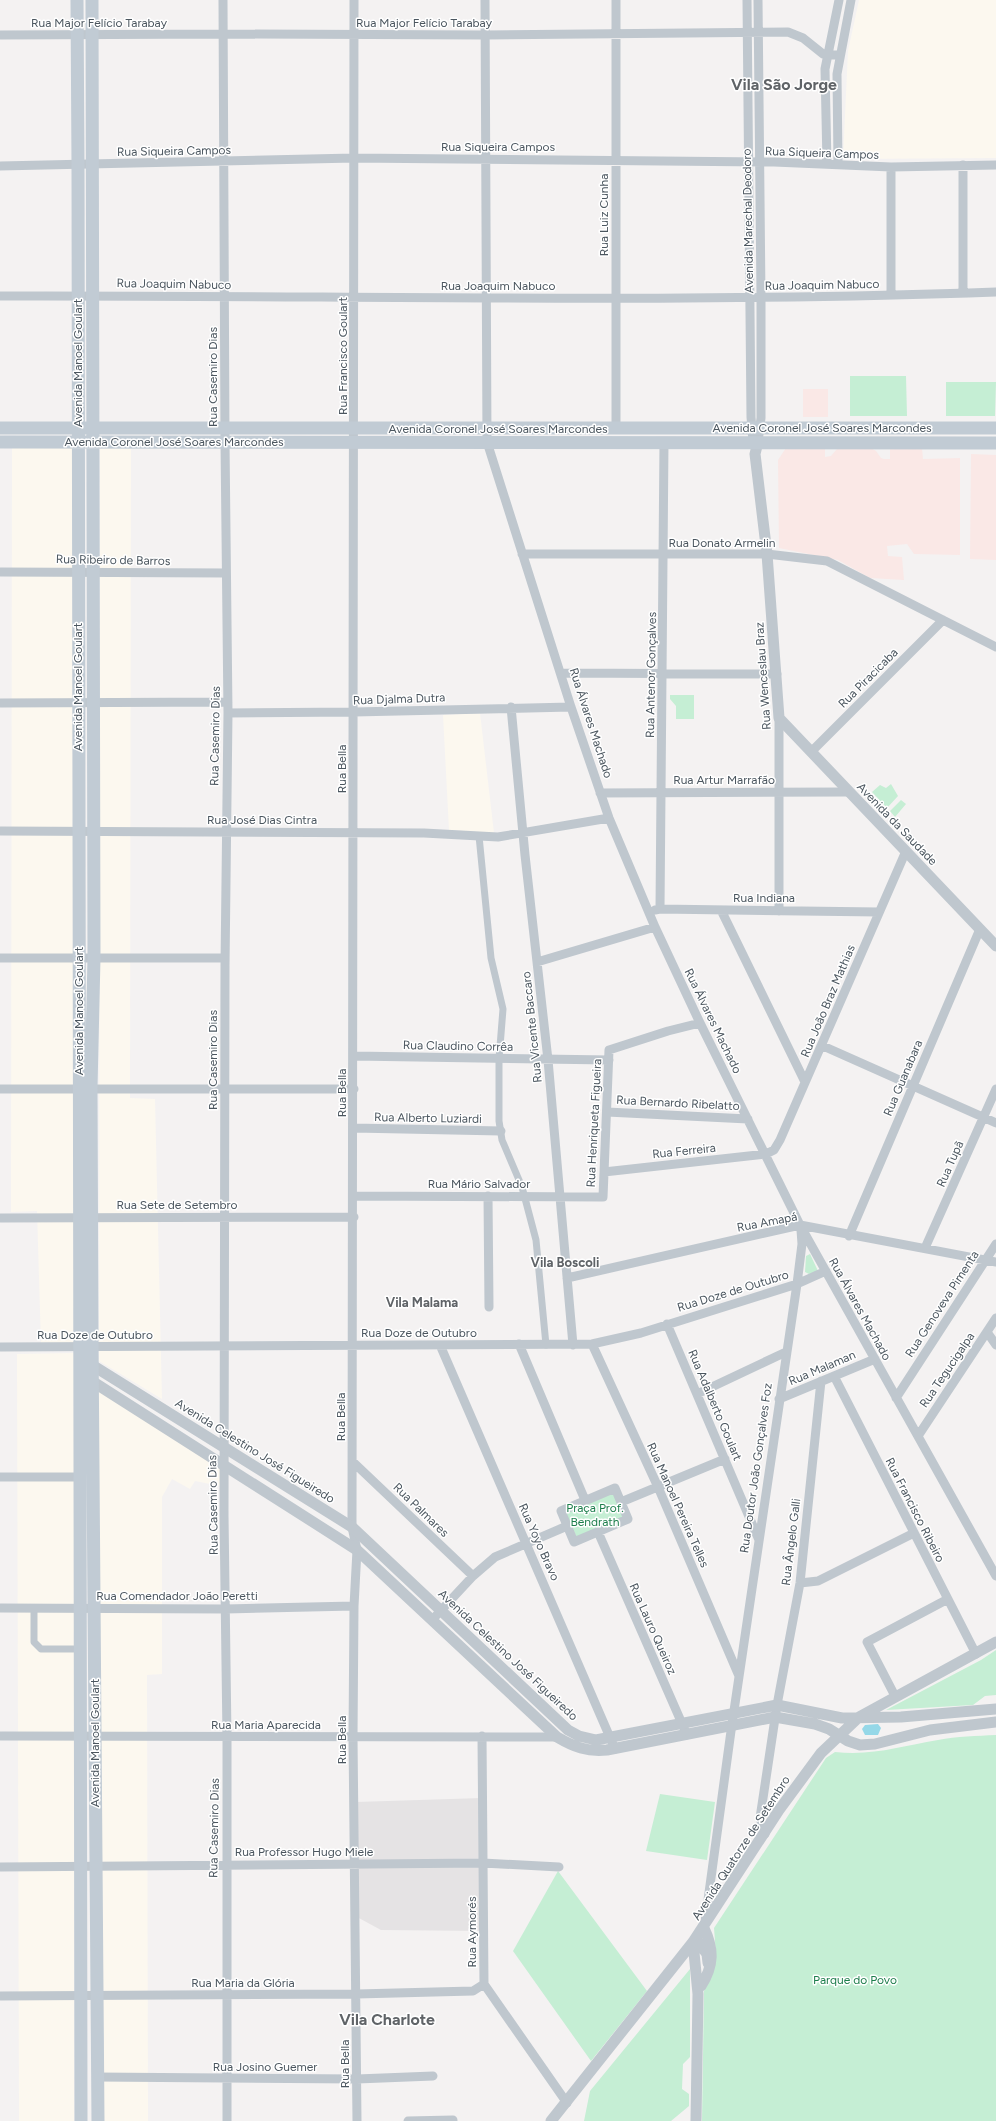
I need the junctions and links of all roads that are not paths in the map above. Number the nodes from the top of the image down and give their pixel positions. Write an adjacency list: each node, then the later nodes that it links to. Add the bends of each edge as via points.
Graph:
1 (76, 0): 16 (main road, Avenida Manoel Goulart)
2 (92, 0): 17 (main road, Avenida Manoel Goulart)
3 (223, 0): 13 (street, Rua Casemiro Dias)
4 (354, 0): 18 (street, Rua Francisco Goulart)
5 (485, 0): 19 (street, Rua Álvares Machado)
6 (616, 0): 14 (street, Rua Luiz Cunha)
7 (747, 0): 11 (street, Avenida Marechal Deodoro)
8 (758, 0): 12 (street, Avenida Marechal Deodoro)
9 (839, 0): 20 (street)
10 (851, 0): 21 (street)
11 (748, 33): 12 (street, Rua Major Felício Tarabay); 14 (street, Rua Major Felício Tarabay); 27 (street, Avenida Marechal Deodoro)
12 (758, 33): 20 (street, Rua Major Felício Tarabay, via 788,32 803,38); 26 (street, Avenida Marechal Deodoro)
13 (223, 34): 17 (street, Rua Major Felício Tarabay); 18 (street, Rua Major Felício Tarabay); 25 (street, Rua Casemiro Dias)
14 (616, 34): 19 (street, Rua Major Felício Tarabay); 24 (street, Rua Luiz Cunha)
15 (0, 35): 16 (street, Rua Major Felício Tarabay)
16 (77, 35): 17 (street, Rua Major Felício Tarabay); 30 (main road, Avenida Manoel Goulart)
17 (92, 35): 30 (main road, Avenida Manoel Goulart)
18 (354, 35): 19 (street, Rua Major Felício Tarabay); 22 (street, Rua Francisco Goulart)
19 (486, 35): 23 (street, Rua Álvares Machado)
20 (828, 55): 21 (street); 28 (street, via 825,69)
21 (840, 55): 29 (street, via 837,74)
22 (354, 158): 23 (street, Rua Siqueira Campos); 25 (street, Rua Siqueira Campos); 43 (street, Rua Francisco Goulart)
23 (486, 160): 24 (street, Rua Siqueira Campos); 46 (street, Rua Álvares Machado)
24 (616, 160): 27 (street, Rua Siqueira Campos); 44 (street, Rua Luiz Cunha)
25 (225, 162): 30 (street, Rua Siqueira Campos); 41 (street, Rua Casemiro Dias)
26 (760, 162): 27 (street, Rua Siqueira Campos); 28 (street, Rua Siqueira Campos); 42 (street, Avenida Marechal Deodoro)
27 (750, 163): 45 (street, Avenida Marechal Deodoro)
28 (827, 164): 29 (street, Rua Siqueira Campos)
29 (838, 164): 34 (street, Rua Siqueira Campos)
30 (85, 165): 33 (street, Rua Siqueira Campos); 37 (main road, Avenida Manoel Goulart); 39 (main road, Avenida Manoel Goulart)
31 (963, 165): 32 (street, Rua Siqueira Campos); 34 (street, Rua Siqueira Campos); 36 (street)
32 (996, 165)
33 (0, 166)
34 (891, 167): 40 (street)
35 (996, 292): 36 (street, Rua Joaquim Nabuco)
36 (963, 293): 40 (street, Rua Joaquim Nabuco)
37 (91, 295): 39 (street, Rua Joaquim Nabuco); 41 (street, Rua Joaquim Nabuco); 49 (main road, Avenida Manoel Goulart)
38 (0, 296): 39 (street, Rua Joaquim Nabuco)
39 (77, 296): 48 (main road, Avenida Manoel Goulart)
40 (891, 296): 42 (street, Rua Joaquim Nabuco)
41 (225, 297): 43 (street, Rua Joaquim Nabuco); 50 (street, Rua Casemiro Dias)
42 (761, 297): 45 (street, Rua Joaquim Nabuco); 55 (street, Avenida Marechal Deodoro)
43 (355, 298): 46 (street, Rua Joaquim Nabuco); 51 (street, Rua Francisco Goulart)
44 (616, 298): 45 (street, Rua Joaquim Nabuco); 46 (street, Rua Joaquim Nabuco); 54 (street, Rua Luiz Cunha)
45 (751, 298): 55 (street, Avenida Marechal Deodoro)
46 (486, 299): 53 (street, Rua Álvares Machado)
47 (0, 428): 48 (main road, Avenida Coronel José Soares Marcondes)
48 (78, 428): 49 (main road, Avenida Coronel José Soares Marcondes); 57 (main road, Avenida Manoel Goulart)
49 (93, 428): 50 (main road, Avenida Coronel José Soares Marcondes); 58 (main road, Avenida Manoel Goulart)
50 (225, 428): 51 (main road, Avenida Coronel José Soares Marcondes); 59 (street, Rua Casemiro Dias)
51 (354, 428): 53 (main road, Avenida Coronel José Soares Marcondes); 60 (street, Rua Francisco Goulart)
52 (996, 428): 55 (main road, Avenida Coronel José Soares Marcondes)
53 (486, 429): 54 (main road, Avenida Coronel José Soares Marcondes); 61 (street, Rua Álvares Machado)
54 (610, 433): 55 (main road, Avenida Coronel José Soares Marcondes); 61 (main road, Avenida Coronel José Soares Marcondes); 62 (main road, Avenida Coronel José Soares Marcondes)
55 (756, 435): 62 (main road, Avenida Coronel José Soares Marcondes); 63 (main road, Avenida Coronel José Soares Marcondes); 65 (street, Rua Wenceslau Braz, via 755,454)
56 (0, 442): 57 (main road, Avenida Coronel José Soares Marcondes)
57 (78, 442): 58 (main road, Avenida Coronel José Soares Marcondes); 67 (main road, Avenida Manoel Goulart)
58 (93, 442): 59 (main road, Avenida Coronel José Soares Marcondes); 68 (main road, Avenida Manoel Goulart)
59 (225, 442): 60 (main road, Avenida Coronel José Soares Marcondes); 70 (street, Rua Casemiro Dias)
60 (354, 442): 61 (main road, Avenida Coronel José Soares Marcondes); 81 (street, Rua Francisco Goulart)
61 (487, 442): 64 (street, Rua Álvares Machado)
62 (664, 442): 66 (street, Rua Antenor Gonçalves)
63 (996, 443)
64 (522, 554): 66 (street, Rua Donato Armelin); 73 (street, Rua Álvares Machado)
65 (766, 554): 66 (street, Rua Donato Armelin); 71 (street, Rua Donato Armelin, via 828,561); 75 (street, Rua Wenceslau Braz)
66 (664, 555): 74 (street, Rua Antenor Gonçalves)
67 (78, 571): 68 (street, Rua Ribeiro de Barros); 69 (street, Rua Ribeiro de Barros); 76 (main road, Avenida Manoel Goulart)
68 (93, 571): 70 (street, Rua Ribeiro de Barros); 76 (main road, Avenida Manoel Goulart)
69 (0, 572)
70 (226, 573): 77 (street, Rua Casemiro Dias)
71 (943, 620): 72 (street, Rua Donato Armelin); 84 (street, Rua Piracicaba)
72 (996, 647)
73 (562, 672): 74 (street); 79 (street, Rua Álvares Machado)
74 (663, 674): 75 (street); 88 (street, Rua Antenor Gonçalves)
75 (777, 674): 83 (street, Rua Wenceslau Braz)
76 (86, 701): 77 (street); 78 (street); 91 (main road, Avenida Manoel Goulart); 92 (main road, Avenida Manoel Goulart)
77 (228, 702): 82 (street, Rua Casemiro Dias)
78 (0, 703)
79 (571, 706): 80 (street, Rua Djalma Dutra); 87 (street, Rua Álvares Machado)
80 (512, 707): 81 (street, Rua Djalma Dutra); 95 (street, Rua Vicente Baccaro)
81 (354, 712): 82 (street, Rua Djalma Dutra); 94 (street, Rua Bella)
82 (228, 713): 93 (street, Rua Casemiro Dias)
83 (780, 718): 84 (street, Avenida da Saudade); 85 (street, Rua Wenceslau Braz)
84 (811, 752): 86 (street, Avenida da Saudade)
85 (779, 792): 86 (street, Rua Artur Marrafão); 88 (street, Rua Artur Marrafão); 100 (street, Rua Wenceslau Braz)
86 (848, 792): 97 (street, Avenida da Saudade)
87 (600, 793): 88 (street, Rua Artur Marrafão); 89 (street, Rua Álvares Machado)
88 (661, 793): 98 (street, Rua Antenor Gonçalves)
89 (608, 818): 95 (street, Rua José Dias Cintra); 101 (street, Rua Álvares Machado)
90 (0, 831): 91 (street, Rua José Dias Cintra)
91 (78, 831): 92 (street, Rua José Dias Cintra); 107 (main road, Avenida Manoel Goulart)
92 (92, 831): 93 (street, Rua José Dias Cintra); 108 (main road, Avenida Manoel Goulart)
93 (226, 832): 94 (street, Rua José Dias Cintra); 109 (street, Rua Casemiro Dias)
94 (354, 833): 96 (street, Rua José Dias Cintra); 113 (street, Rua Bella)
95 (523, 834): 96 (street, Rua José Dias Cintra); 110 (street, Rua Vicente Baccaro)
96 (479, 836): 114 (street, via 491,958 503,1009)
97 (906, 851): 102 (street, Rua João Braz Mathias); 104 (street, Avenida da Saudade)
98 (660, 909): 99 (street, Rua Indiana); 101 (street, Rua Indiana)
99 (721, 910): 100 (street, Rua Indiana); 117 (street)
100 (779, 910): 102 (street, Rua Indiana)
101 (649, 912): 103 (street, Rua Álvares Machado)
102 (879, 912): 112 (street, Rua João Braz Mathias)
103 (655, 926): 110 (street); 111 (street, Rua Álvares Machado)
104 (980, 929): 105 (street, Avenida da Saudade); 118 (street, Rua Guanabara)
105 (996, 946)
106 (0, 958): 107 (street)
107 (78, 958): 108 (street); 119 (main road, Avenida Manoel Goulart)
108 (94, 958): 109 (street); 119 (main road, Avenida Manoel Goulart)
109 (225, 958): 123 (street, Rua Casemiro Dias)
110 (537, 962): 115 (street, Rua Vicente Baccaro)
111 (700, 1023): 116 (street, Rua Henriqueta Figueira, via 609,1050); 126 (street, Rua Álvares Machado)
112 (823, 1046): 117 (street, Rua João Braz Mathias); 118 (street)
113 (354, 1056): 114 (street, Rua Claudino Corrêa); 121 (street, Rua Bella)
114 (499, 1059): 115 (street, Rua Claudino Corrêa); 129 (street)
115 (548, 1060): 116 (street, Rua Claudino Corrêa); 135 (street, Rua Vicente Baccaro)
116 (609, 1060): 124 (street, Rua Henriqueta Figueira)
117 (806, 1082): 130 (street, Rua João Braz Mathias, via 780,1140 774,1150)
118 (913, 1086): 125 (street); 143 (street, Rua Guanabara)
119 (85, 1088): 120 (street); 123 (street); 140 (main road, Avenida Manoel Goulart); 141 (main road, Avenida Manoel Goulart)
120 (0, 1089)
121 (354, 1089): 123 (street); 128 (street, Rua Bella)
122 (996, 1089): 125 (street, Rua Tupã)
123 (225, 1090): 137 (street, Rua Casemiro Dias)
124 (606, 1112): 126 (street, Rua Bernardo Ribelatto); 131 (street, Rua Henriqueta Figueira)
125 (984, 1118): 127 (street); 145 (street, Rua Tupã)
126 (748, 1119): 130 (street, Rua Álvares Machado)
127 (996, 1123)
128 (354, 1128): 129 (street, Rua Alberto Luziardi); 132 (street, Rua Bella)
129 (501, 1131): 134 (street)
130 (766, 1154): 131 (street, Rua Ferreira); 142 (street, Rua Álvares Machado)
131 (604, 1172): 136 (street, Rua Henriqueta Figueira)
132 (354, 1196): 133 (street, Rua Mário Salvador); 138 (street, Rua Bella)
133 (488, 1196): 134 (street, Rua Mário Salvador); 151 (street)
134 (525, 1196): 135 (street, Rua Mário Salvador); 156 (street, via 538,1249)
135 (559, 1197): 136 (street, Rua Mário Salvador); 149 (street, Rua Vicente Baccaro)
136 (603, 1197)
137 (225, 1217): 138 (street, Rua Sete de Setembro); 141 (street, Rua Sete de Setembro); 161 (street, Rua Casemiro Dias)
138 (354, 1217): 162 (street, Rua Bella)
139 (0, 1218): 140 (street, Rua Sete de Setembro)
140 (79, 1218): 141 (street, Rua Sete de Setembro); 164 (main road, Avenida Manoel Goulart)
141 (92, 1218): 164 (main road, Avenida Manoel Goulart)
142 (800, 1226): 143 (street, Rua Amapá); 148 (street, Rua Álvares Machado); 149 (street, Rua Amapá); 150 (street, Rua Doutor João Gonçalves Foz, via 802,1244)
143 (849, 1236): 145 (street, Rua Amapá)
144 (996, 1244): 146 (street, Rua Genoveva Pimenta)
145 (925, 1248): 146 (street, Rua Amapá)
146 (985, 1260): 147 (street, Rua Amapá); 173 (street, Rua Genoveva Pimenta)
147 (996, 1262)
148 (826, 1271): 150 (street, Rua Doze de Outubro); 166 (street, Rua Álvares Machado)
149 (566, 1278): 159 (street, Rua Vicente Baccaro)
150 (797, 1284): 153 (street, Rua Doze de Outubro); 165 (street, Rua Doutor João Gonçalves Foz)
151 (489, 1307)
152 (996, 1318): 154 (street, Rua Tegucigalpa)
153 (667, 1324): 157 (street, Rua Doze de Outubro, via 619,1339); 172 (street, Rua Adalberto Goulart)
154 (987, 1332): 160 (street); 175 (street, Rua Tegucigalpa)
155 (519, 1344): 156 (street, Rua Doze de Outubro); 158 (street, Rua Doze de Outubro); 183 (street)
156 (546, 1344): 159 (street, Rua Doze de Outubro)
157 (592, 1344): 159 (street, Rua Doze de Outubro); 182 (street, Rua Manoel Pereira Telles)
158 (440, 1345): 162 (street, Rua Doze de Outubro); 190 (street, Rua Yoyo Bravo)
159 (572, 1345)
160 (996, 1345)
161 (224, 1346): 162 (street, Rua Doze de Outubro); 164 (street, Rua Doze de Outubro); 176 (street, Rua Casemiro Dias)
162 (354, 1346): 178 (street, Rua Bella)
163 (0, 1347): 164 (street, Rua Doze de Outubro)
164 (86, 1347): 167 (main road, Avenida Manoel Goulart); 168 (main road, Avenida Manoel Goulart)
165 (786, 1352): 172 (street); 174 (street, Rua Doutor João Gonçalves Foz)
166 (875, 1359): 169 (street, Rua Malaman); 173 (street, Rua Álvares Machado)
167 (92, 1365): 168 (street); 171 (main road, Avenida Manoel Goulart); 176 (street, Avenida Celestino José Figueiredo)
168 (80, 1374): 171 (street); 181 (main road, Avenida Manoel Goulart)
169 (834, 1376): 170 (street, Rua Malaman); 188 (street, Rua Francisco Ribeiro)
170 (821, 1381): 174 (street, Rua Malaman); 194 (street, Rua Ângelo Galli)
171 (92, 1382): 179 (street); 200 (main road, Avenida Manoel Goulart)
172 (697, 1394): 177 (street, Rua Adalberto Goulart)
173 (896, 1398): 175 (street, Rua Álvares Machado)
174 (779, 1399): 189 (street, Rua Doutor João Gonçalves Foz)
175 (918, 1436): 193 (street, Rua Álvares Machado)
176 (224, 1448): 179 (street, Rua Casemiro Dias); 186 (street, Avenida Celestino José Figueiredo)
177 (725, 1459): 182 (street); 189 (street, Rua Adalberto Goulart)
178 (353, 1462): 186 (street, Rua Bella); 192 (street, Rua Palmares)
179 (224, 1465): 191 (street); 201 (street, Rua Casemiro Dias)
180 (0, 1477): 181 (street)
181 (81, 1477): 199 (main road, Avenida Manoel Goulart)
182 (658, 1487): 184 (street); 207 (street, Rua Manoel Pereira Telles)
183 (585, 1500): 184 (street, via 615,1488); 185 (street, via 560,1510)
184 (621, 1502): 187 (street, via 628,1519)
185 (567, 1526): 187 (street, via 574,1542); 190 (street)
186 (352, 1527): 191 (street, Rua Bella); 202 (street, Avenida Celestino José Figueiredo)
187 (598, 1532): 215 (street, Rua Lauro Queiroz)
188 (914, 1533): 194 (street, via 818,1581); 195 (street, Rua Francisco Ribeiro)
189 (759, 1540): 207 (street, Rua Doutor João Gonçalves Foz)
190 (526, 1544): 192 (street, via 495,1557); 226 (street, Rua Yoyo Bravo)
191 (357, 1550): 196 (street, Rua Bella); 203 (street)
192 (473, 1576): 202 (street)
193 (996, 1576)
194 (800, 1583): 209 (street, Rua Ângelo Galli)
195 (948, 1599): 206 (street, Rua Francisco Ribeiro); 208 (street, via 867,1642)
196 (354, 1606): 201 (street, Rua Comendador João Peretti); 224 (street, Rua Bella)
197 (0, 1608): 198 (street, Rua Comendador João Peretti)
198 (34, 1608): 199 (street, Rua Comendador João Peretti); 205 (street, via 34,1642 41,1649)
199 (79, 1608): 200 (street, Rua Comendador João Peretti); 205 (main road, Avenida Manoel Goulart)
200 (94, 1608): 201 (street, Rua Comendador João Peretti); 222 (main road, Avenida Manoel Goulart)
201 (226, 1609): 223 (street, Rua Casemiro Dias)
202 (441, 1610): 203 (street); 226 (street, Avenida Celestino José Figueiredo, via 568,1730 596,1740)
203 (432, 1619): 225 (street)
204 (996, 1642): 206 (street, Avenida Quatorze de Setembro)
205 (80, 1649): 221 (main road, Avenida Manoel Goulart)
206 (976, 1654): 208 (street, Avenida Quatorze de Setembro)
207 (739, 1676): 211 (street, Rua Doutor João Gonçalves Foz)
208 (895, 1696): 213 (street, Avenida Quatorze de Setembro)
209 (777, 1705): 211 (street, Avenida Celestino José Figueiredo); 212 (street, Rua Ângelo Galli); 213 (street, Avenida Celestino José Figueiredo, via 842,1718)
210 (996, 1709): 213 (street, Avenida Celestino José Figueiredo)
211 (734, 1713): 215 (street, Avenida Celestino José Figueiredo); 216 (street, Rua Doutor João Gonçalves Foz)
212 (775, 1717): 216 (street); 220 (street, via 815,1724 829,1729); 228 (street, via 760,1818)
213 (859, 1717): 220 (street, Avenida Quatorze de Setembro)
214 (996, 1722): 220 (street, via 930,1730 875,1744 860,1745)
215 (682, 1724): 217 (street, Rua Lauro Queiroz); 226 (street, Avenida Celestino José Figueiredo)
216 (732, 1726): 217 (street); 236 (street)
217 (687, 1735): 227 (street)
218 (0, 1736): 221 (street, Rua Maria Aparecida)
219 (482, 1736): 224 (street, Rua Maria Aparecida); 225 (street, Rua Maria Aparecida); 229 (street, Rua Aymorés)
220 (838, 1736): 228 (street, Avenida Quatorze de Setembro, via 821,1754)
221 (80, 1737): 222 (street, Rua Maria Aparecida); 233 (main road, Avenida Manoel Goulart)
222 (95, 1737): 223 (street, Rua Maria Aparecida); 234 (main road, Avenida Manoel Goulart)
223 (227, 1737): 224 (street, Rua Maria Aparecida); 231 (street, Rua Casemiro Dias)
224 (353, 1737): 230 (street, Rua Bella)
225 (557, 1737): 227 (street, via 577,1748 592,1752)
226 (610, 1737): 227 (street, Rua Yoyo Bravo)
227 (615, 1749)
228 (764, 1834): 236 (street, Avenida Quatorze de Setembro)
229 (483, 1863): 230 (street, Rua Professor Hugo Miele); 235 (street, Rua Professor Hugo Miele); 238 (street, Rua Aymorés)
230 (355, 1864): 231 (street, Rua Professor Hugo Miele); 240 (street, Rua Bella)
231 (226, 1865): 234 (street, Rua Professor Hugo Miele); 241 (street, Rua Casemiro Dias)
232 (0, 1866): 233 (street, Rua Professor Hugo Miele)
233 (80, 1866): 234 (street, Rua Professor Hugo Miele); 244 (main road, Avenida Manoel Goulart)
234 (96, 1866): 243 (main road, Avenida Manoel Goulart)
235 (560, 1867)
236 (704, 1928): 237 (street, Avenida Quatorze de Setembro); 239 (street, via 712,1947 712,1960)
237 (695, 1941): 239 (street); 249 (street, Avenida Quatorze de Setembro)
238 (484, 1984): 240 (street, Rua Maria da Glória, via 473,1991); 249 (street, Rua Aymorés)
239 (700, 1990): 257 (street)
240 (357, 1994): 241 (street, Rua Maria da Glória); 248 (street, Rua Bella)
241 (226, 1995): 243 (street, Rua Maria da Glória); 247 (street, Rua Casemiro Dias)
242 (0, 1996): 244 (street, Rua Maria da Glória)
243 (97, 1996): 244 (street, Rua Maria da Glória); 246 (main road, Avenida Manoel Goulart)
244 (81, 1997): 251 (main road, Avenida Manoel Goulart)
245 (433, 2076): 248 (street, Rua Josino Guemer)
246 (97, 2077): 247 (street, Rua Josino Guemer); 252 (main road, Avenida Manoel Goulart)
247 (226, 2079): 248 (street, Rua Josino Guemer); 253 (street, Rua Casemiro Dias)
248 (357, 2079): 254 (street, Rua Bella)
249 (567, 2103): 256 (street, Avenida Quatorze de Setembro)
250 (453, 2120): 255 (street)
251 (81, 2121)
252 (98, 2121)
253 (226, 2121)
254 (357, 2121)
255 (408, 2121)
256 (552, 2121)
257 (696, 2121)

